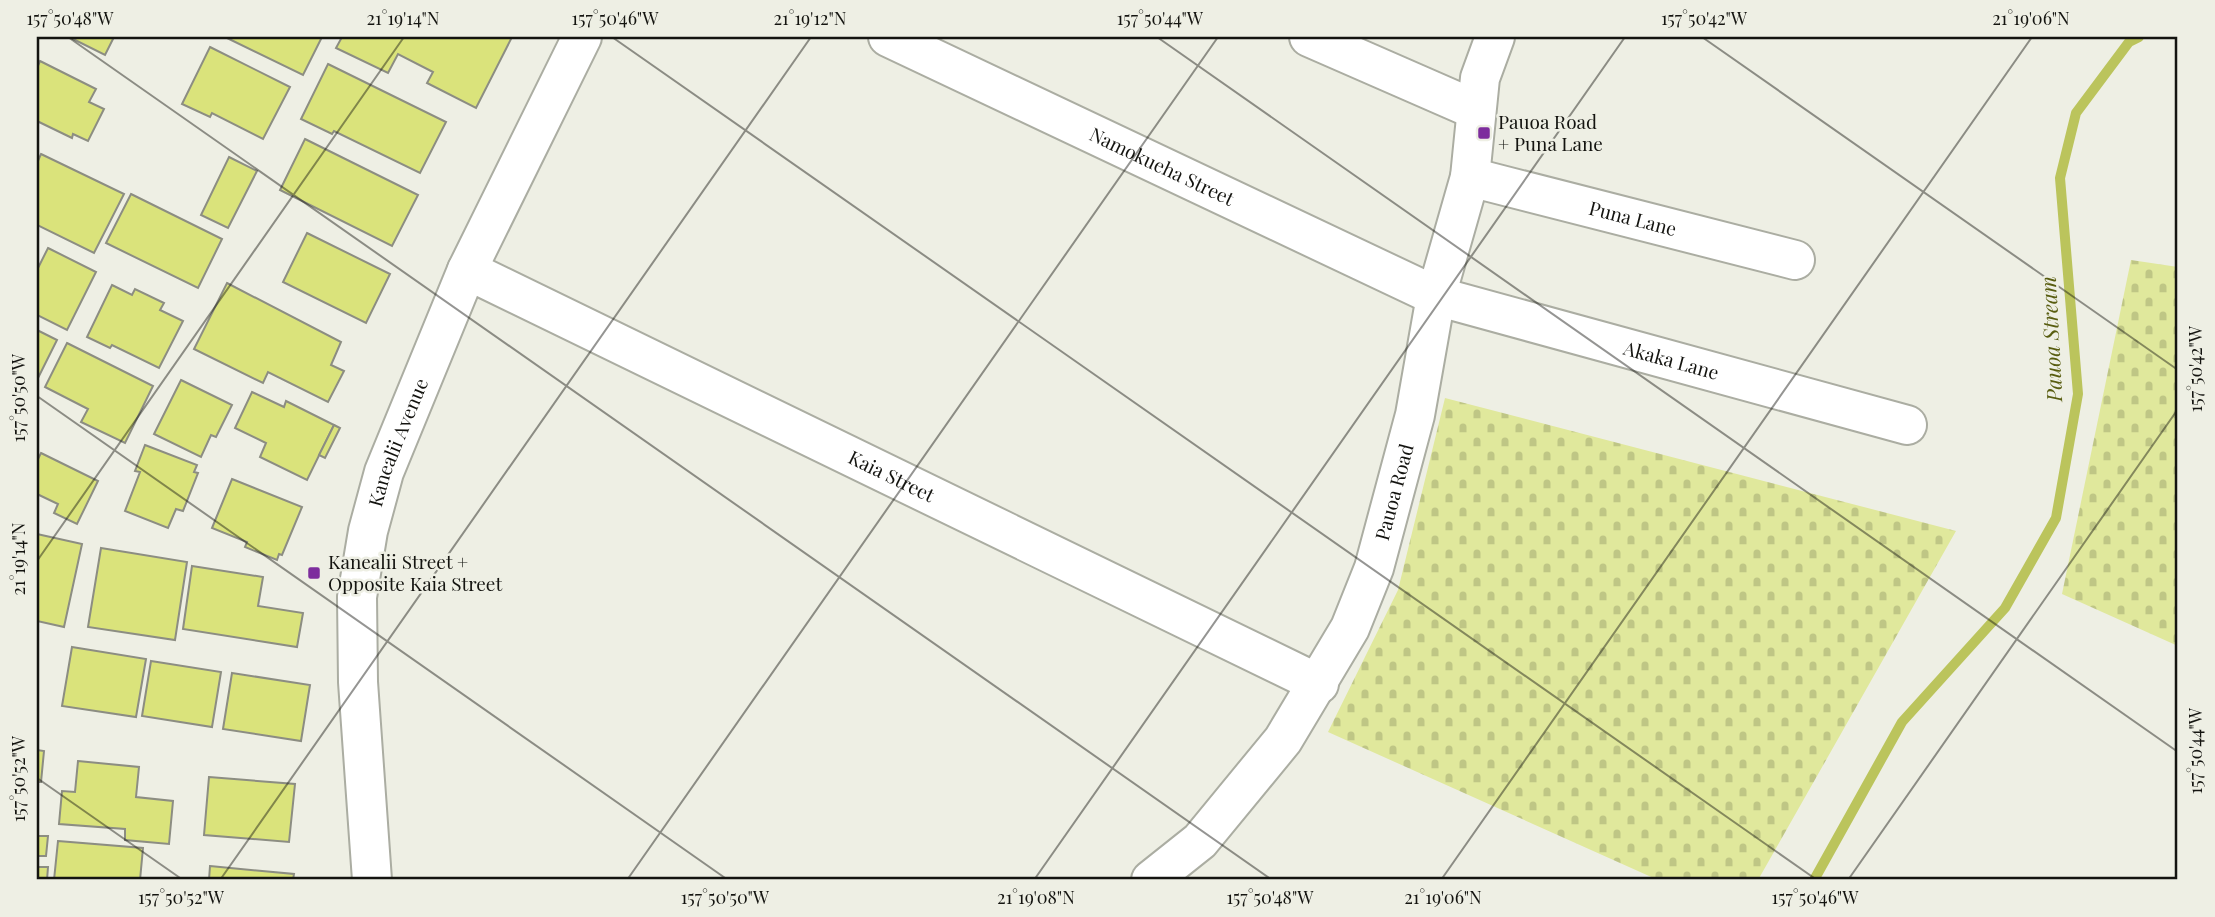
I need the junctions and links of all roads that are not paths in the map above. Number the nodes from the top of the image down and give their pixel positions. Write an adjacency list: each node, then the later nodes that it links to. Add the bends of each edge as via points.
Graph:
1 (582, 37): 8 (street, Kanealii Avenue)
2 (888, 37): 9 (street, Namokueha Street)
3 (1309, 37): 5 (street)
4 (1495, 37): 5 (street, Pauoa Road, via 1480,79)
5 (1476, 110): 6 (street, Pauoa Road)
6 (1470, 177): 7 (street, Puna Lane); 9 (street, Pauoa Road)
7 (1795, 260)
8 (467, 270): 11 (street, Kaia Street); 12 (street, Kanealii Avenue, via 384,472 357,597 358,682)
9 (1436, 296): 10 (street, Akaka Lane); 11 (street, Pauoa Road, via 1415,415 1374,568 1350,628)
10 (1907, 425)
11 (1319, 684): 13 (street, Pauoa Road, via 1245,790 1200,841)
12 (372, 880)
13 (1151, 880)

